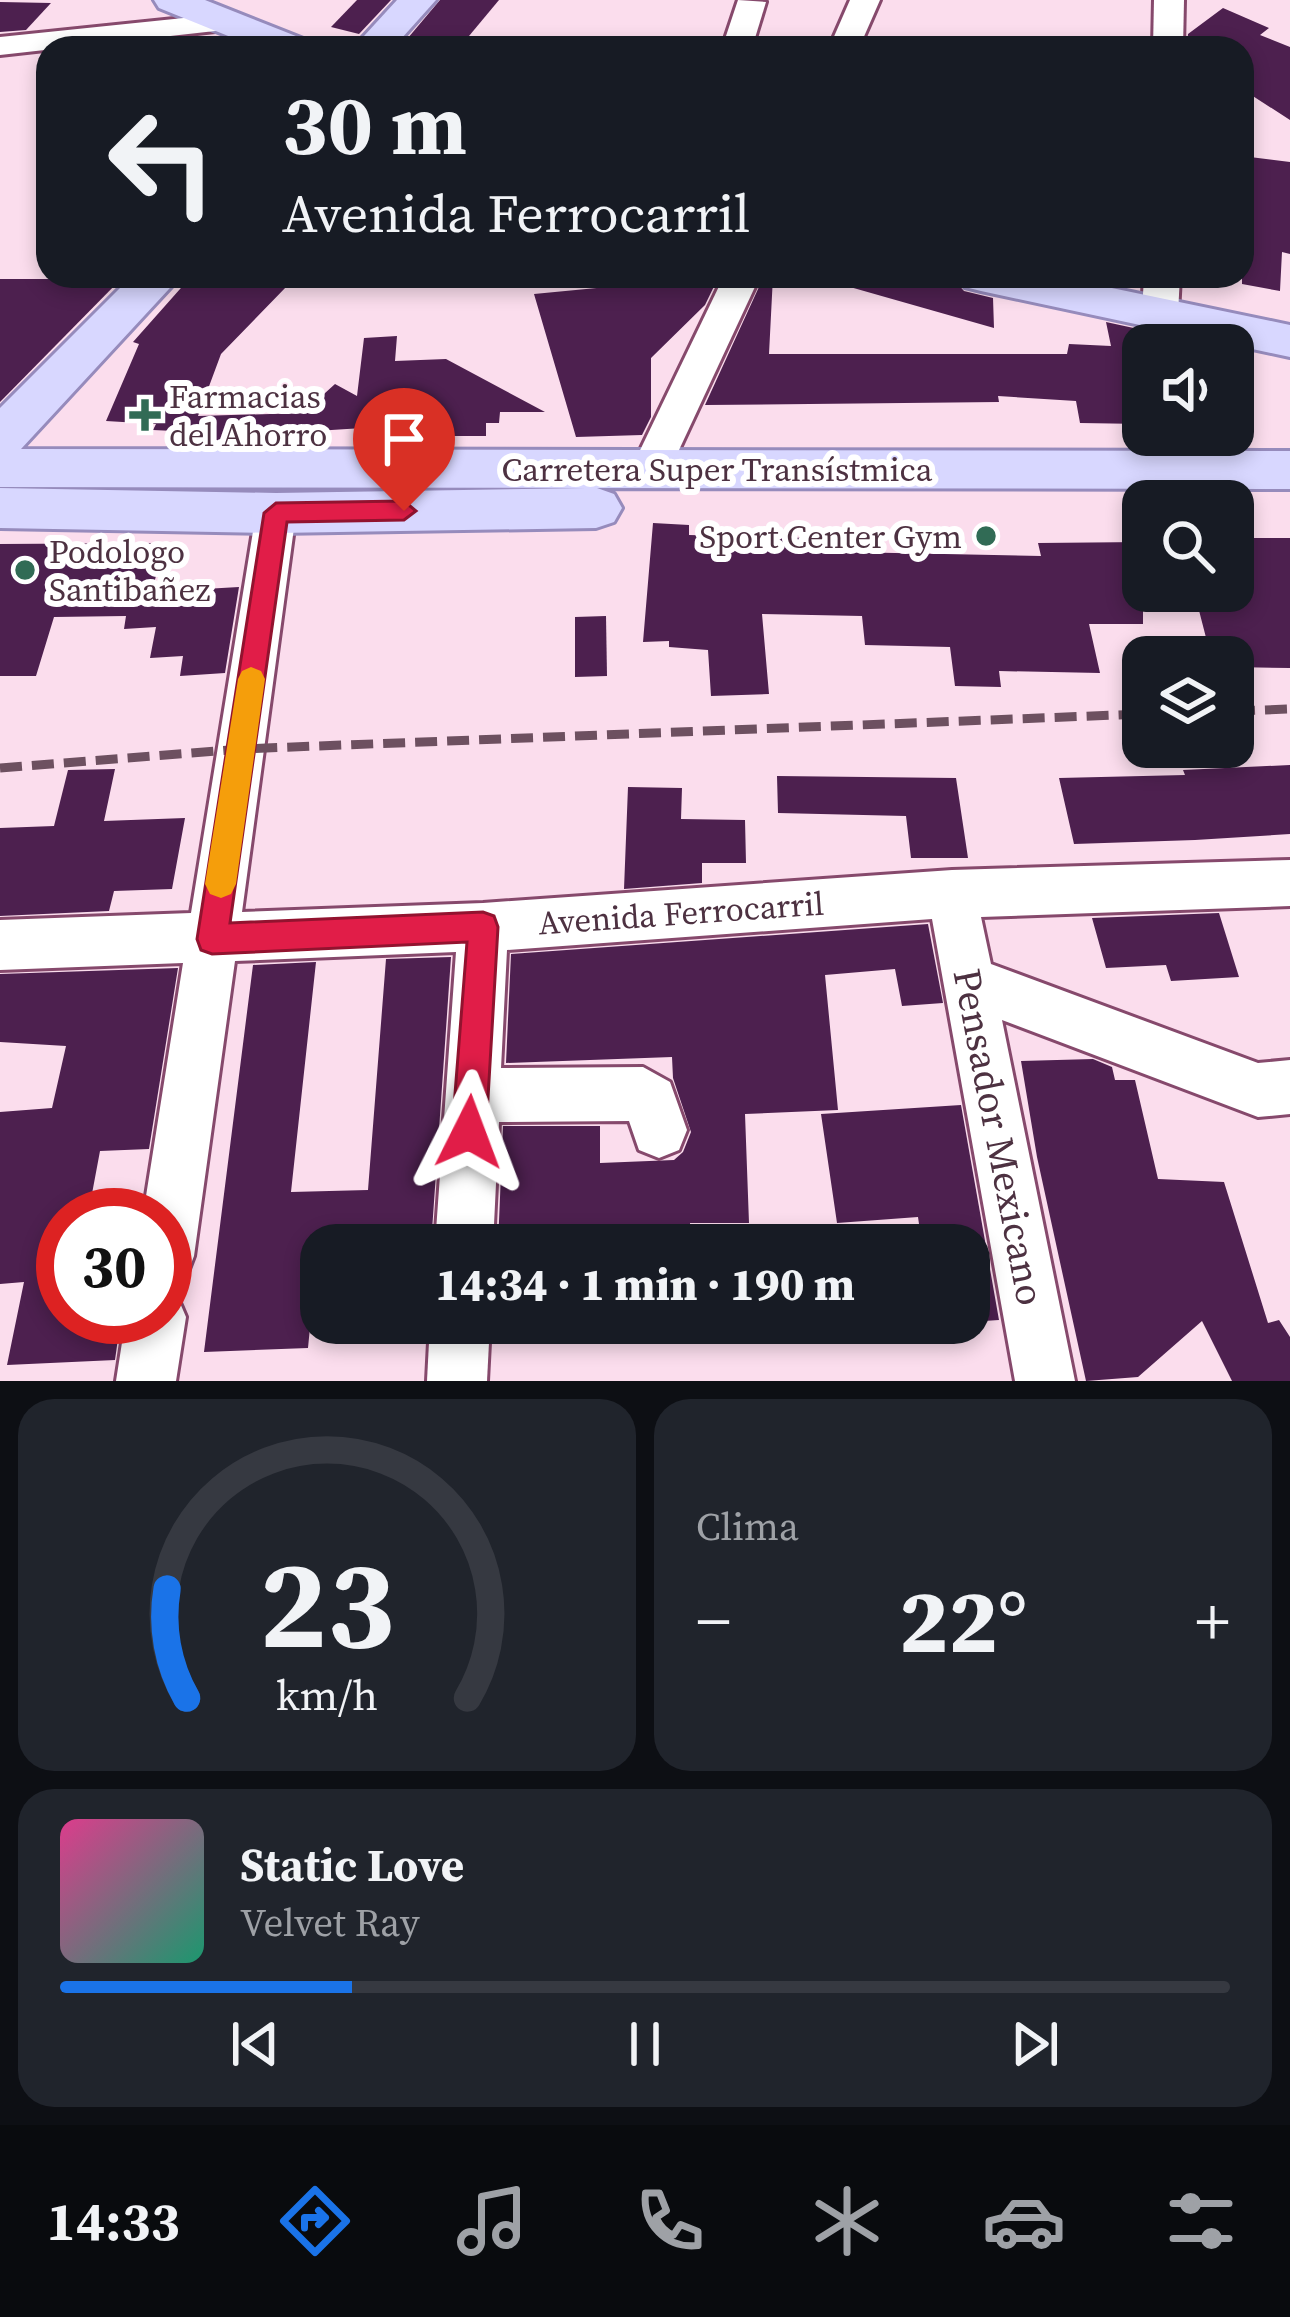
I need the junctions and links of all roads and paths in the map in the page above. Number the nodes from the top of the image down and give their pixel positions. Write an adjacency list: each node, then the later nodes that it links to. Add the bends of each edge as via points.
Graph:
1 (172, 0): 6 (main road)
2 (418, 0): 9 (main road)
3 (865, 0): 11 (street)
4 (1169, 0): 12 (street)
5 (751, 2): 10 (street)
6 (232, 22): 7 (street); 8 (main road)
7 (97, 36)
8 (264, 36)
9 (384, 36)
10 (741, 36)
11 (849, 36)
12 (1168, 36)
13 (36, 42): 14 (street)
14 (0, 46)
15 (147, 288): 20 (main road)
16 (736, 288): 22 (street)
17 (1083, 288): 18 (main road)
18 (1161, 294): 19 (main road)
19 (1290, 341)
20 (0, 439)
21 (0, 468): 22 (main road, Carretera Super Transístmica)
22 (651, 469): 24 (main road, Carretera Super Transístmica)
23 (1290, 470): 24 (main road, Carretera Super Transístmica)
24 (817, 489): 25 (main road, Carretera Super Transístmica); 29 (main road, Carretera Super Transístmica)
25 (1122, 506)
26 (1254, 506): 27 (main road)
27 (1290, 506)
28 (0, 508): 29 (main road, Carretera Super Transístmica)
29 (276, 513): 33 (street)
30 (1290, 883): 31 (street, Avenida Ferrocarril)
31 (952, 894): 32 (street, Avenida Ferrocarril); 35 (street, Pensador Mexicano)
32 (483, 927): 33 (street, Avenida Ferrocarril); 36 (street)
33 (212, 939): 34 (street, Avenida Ferrocarril); 39 (street)
34 (0, 945)
35 (970, 982): 37 (street); 45 (street, Pensador Mexicano)
36 (471, 1094): 38 (street, via 643,1094); 40 (street)
37 (1279, 1101)
38 (659, 1130)
39 (175, 1188)
40 (465, 1224)
41 (152, 1344): 43 (street)
42 (459, 1344): 44 (street)
43 (146, 1381)
44 (458, 1381)
45 (1045, 1381)

